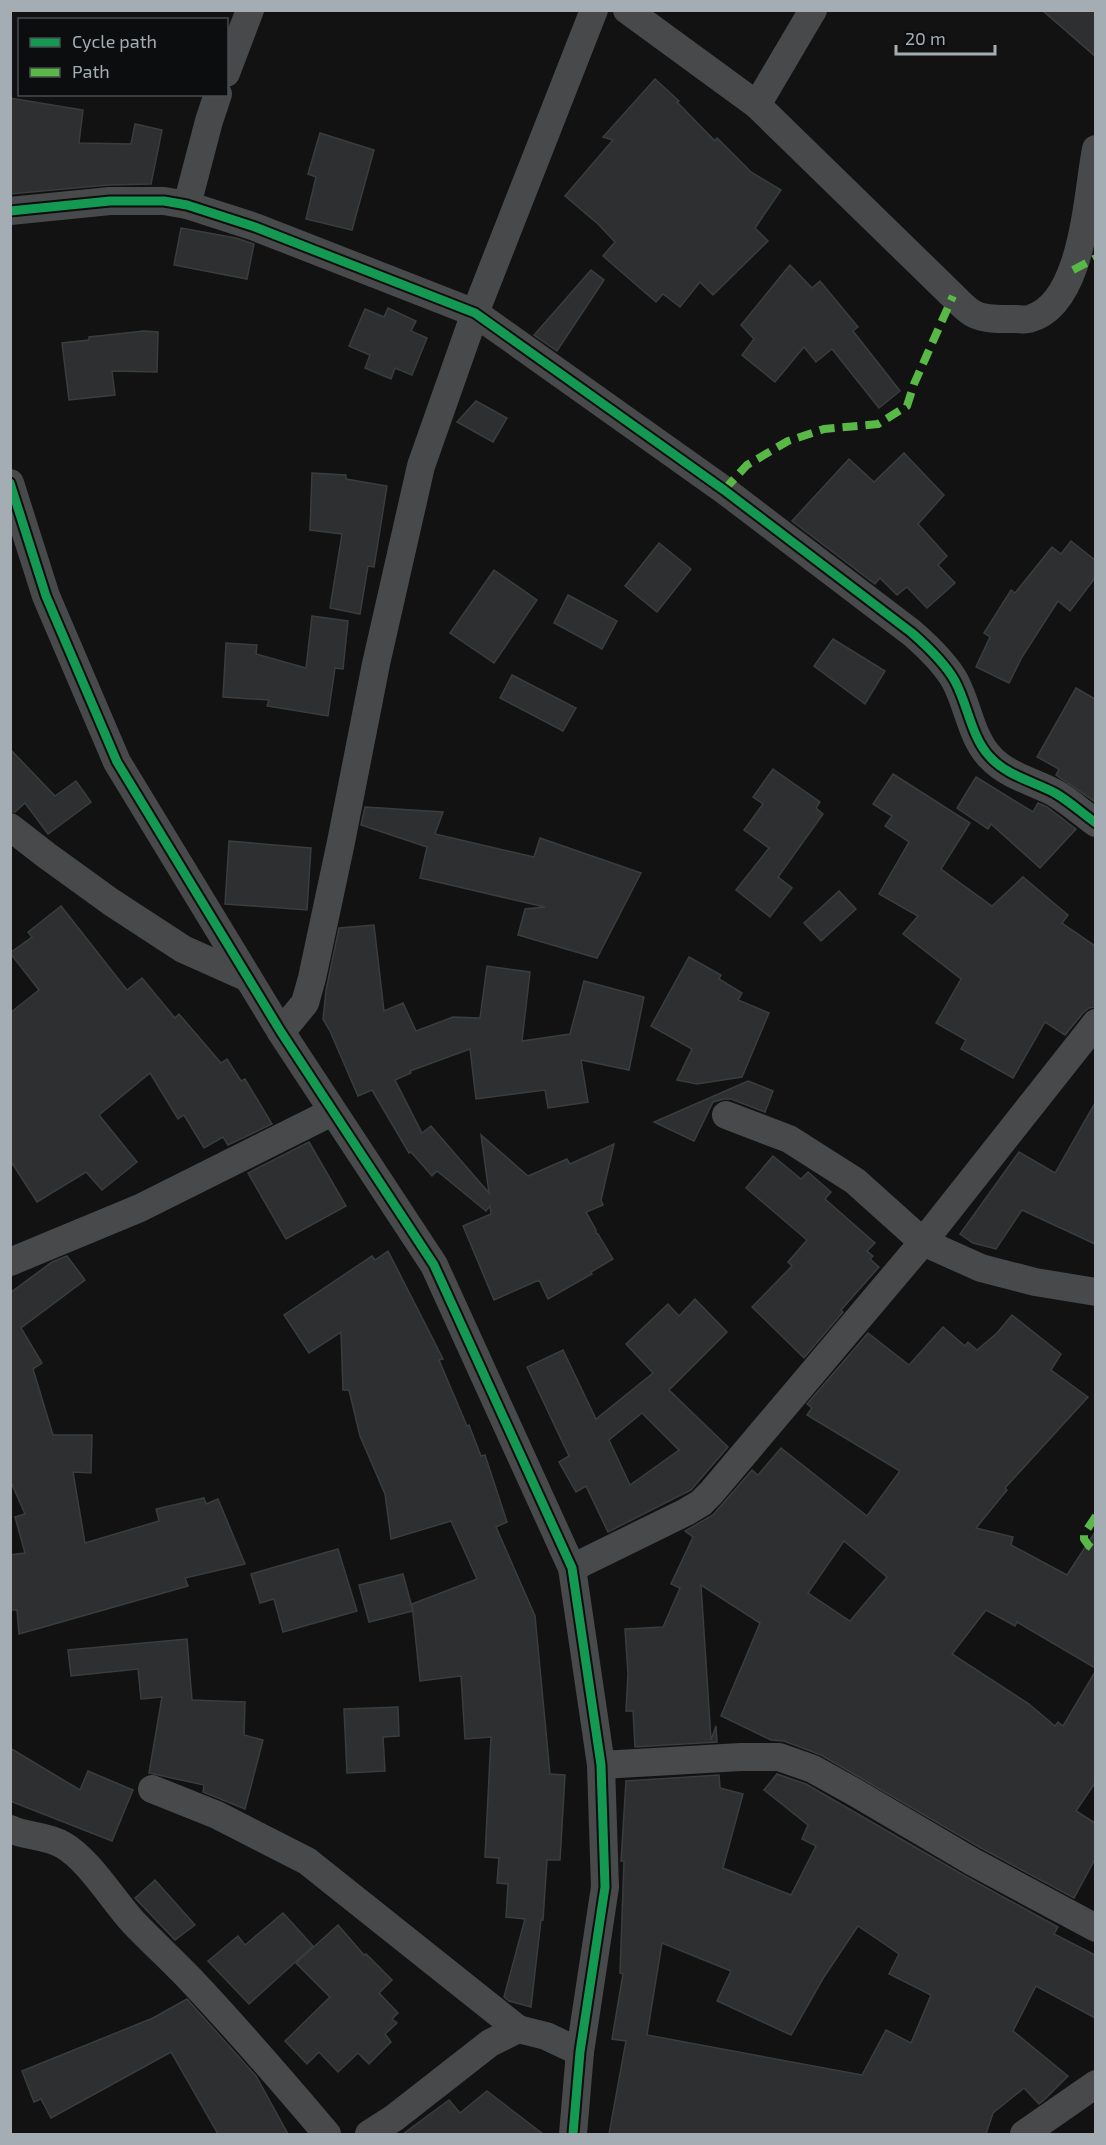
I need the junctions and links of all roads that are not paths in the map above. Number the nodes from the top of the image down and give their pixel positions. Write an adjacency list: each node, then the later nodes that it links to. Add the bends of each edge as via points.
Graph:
1 (250, 10): 5 (street)
2 (594, 10): 11 (street)
3 (627, 10): 7 (street)
4 (813, 10): 7 (street)
5 (228, 68)
6 (217, 96): 9 (street)
7 (757, 105): 8 (street, via 953,296 975,315 1001,320 1029,319 1045,310 1073,270)
8 (1095, 149)
9 (187, 205): 10 (street, via 110,201); 11 (street, via 255,226)
10 (10, 212)
11 (475, 313): 13 (street, via 724,490 912,633 955,681 980,742 996,763 1057,794); 17 (street, via 421,466 305,1003)
12 (10, 483): 15 (street, via 46,596 117,762)
13 (1095, 823)
14 (10, 826): 15 (street, via 55,862 174,943)
15 (248, 978): 17 (street)
16 (1095, 1023): 20 (street)
17 (281, 1032): 18 (street)
18 (332, 1112): 21 (street, via 140,1208); 23 (street, via 434,1265)
19 (726, 1115): 20 (street, via 789,1139 855,1181)
20 (923, 1242): 22 (street, via 981,1268); 23 (street, via 701,1503)
21 (10, 1262)
22 (1095, 1292)
23 (572, 1568): 24 (street)
24 (601, 1765): 27 (street, via 779,1757 813,1769 972,1863); 29 (street, via 605,1887)
25 (152, 1789): 28 (street, via 217,1815 307,1861)
26 (10, 1829): 31 (street, via 46,1838 79,1857)
27 (1095, 1928)
28 (518, 2029): 29 (street, via 546,2036); 32 (street, via 490,2043)
29 (580, 2052): 33 (street)
30 (1095, 2084): 34 (street)
31 (327, 2134)
32 (369, 2134)
33 (573, 2134)
34 (1024, 2134)

